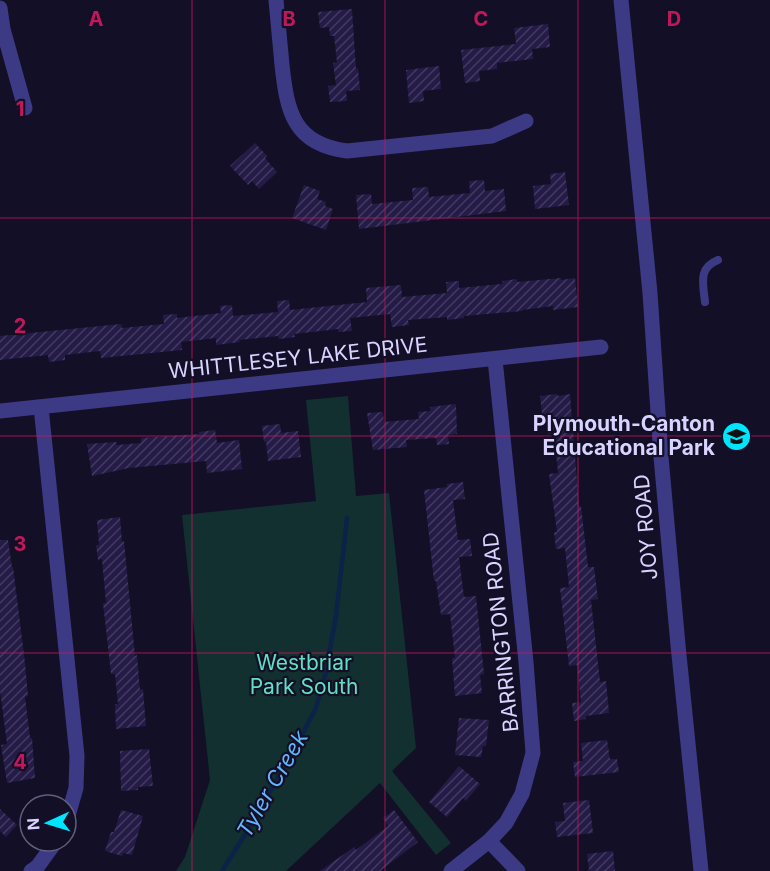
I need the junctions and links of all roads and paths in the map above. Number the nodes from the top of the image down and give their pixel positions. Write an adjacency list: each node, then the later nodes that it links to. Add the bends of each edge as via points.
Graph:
1 (276, 0): 5 (street, via 288,106 301,130 320,144 347,151 483,138)
2 (621, 0): 18 (street, JOY ROAD)
3 (0, 8): 4 (street)
4 (25, 108)
5 (526, 121)
6 (718, 260): 7 (lane, via 704,271)
7 (705, 302)
8 (601, 347): 9 (street, WHITTLESEY LAKE DRIVE)
9 (495, 358): 10 (street, WHITTLESEY LAKE DRIVE); 13 (street, BARRINGTON ROAD, via 533,753 522,794 506,823)
10 (41, 407): 11 (street, WHITTLESEY LAKE DRIVE); 12 (street, via 77,756)
11 (0, 411)
12 (75, 793)
13 (489, 841): 16 (street, BARRINGTON ROAD); 17 (street)
14 (47, 853): 15 (street)
15 (32, 871)
16 (451, 871)
17 (518, 871)
18 (701, 871)

